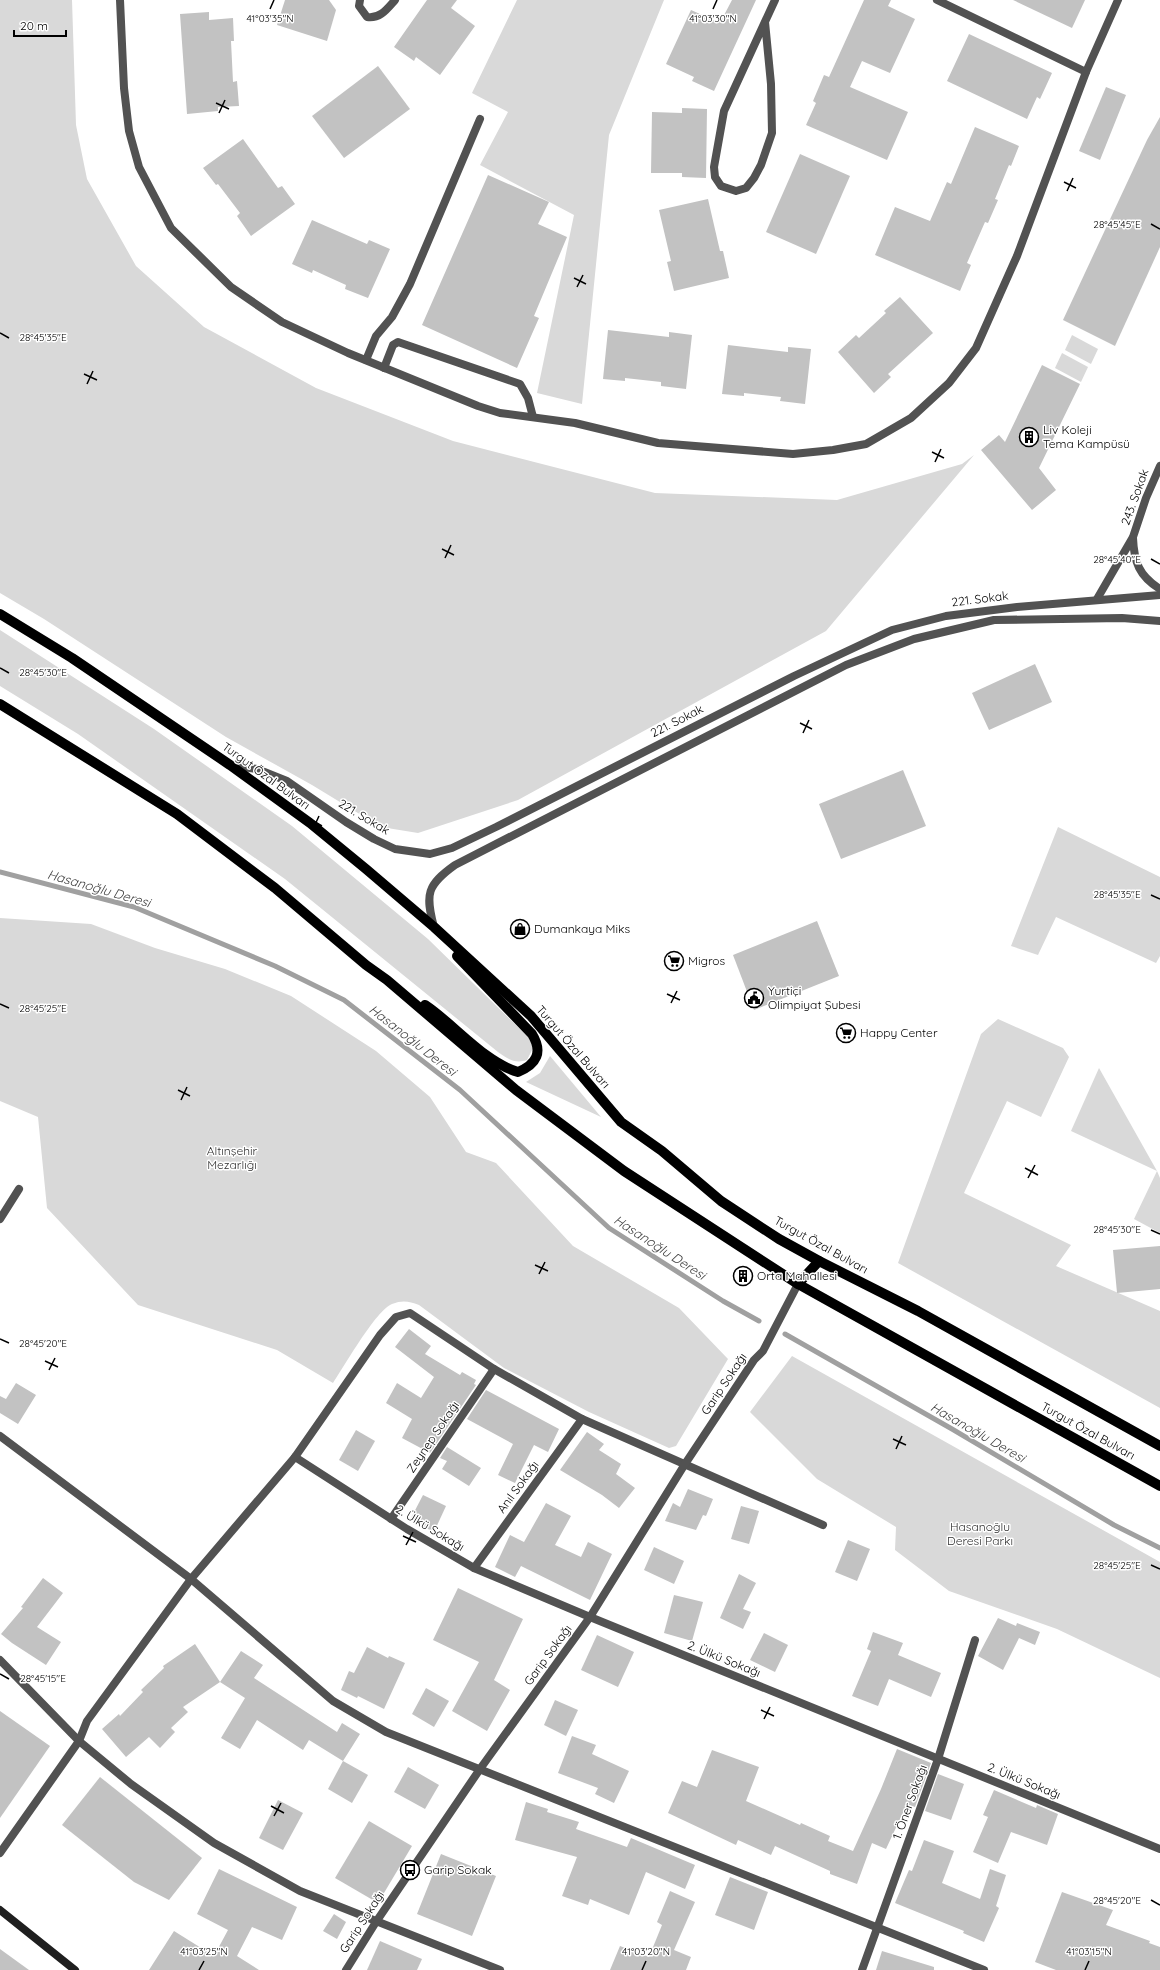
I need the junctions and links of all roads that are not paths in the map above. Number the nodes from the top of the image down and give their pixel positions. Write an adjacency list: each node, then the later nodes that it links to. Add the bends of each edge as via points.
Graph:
1 (120, 0): 10 (street, via 124,88 129,131 140,167 171,228 231,287 282,322)
2 (360, 0): 3 (street, via 359,6 367,17 374,18 384,13)
3 (395, 0)
4 (775, 0): 7 (street)
5 (937, 0): 8 (street)
6 (1118, 0): 8 (street)
7 (765, 22): 7 (street, via 724,111 714,166 715,177 721,186 736,191 746,188 754,178 772,133 771,84)
8 (1086, 72): 12 (street, via 1017,256 976,348 949,383 911,418 866,444 793,454 658,443 575,423)
9 (480, 119): 10 (street, via 410,284 392,317 376,336)
10 (366, 360): 11 (street)
11 (384, 368): 12 (street, via 478,406 500,413); 12 (street, via 393,345 398,342 520,384 528,398)
12 (533, 417)
13 (1160, 466): 14 (street, 243. Sokak)
14 (1133, 537): 15 (street, 243. Sokak, via 1134,555 1139,569 1150,583); 17 (street, 243. Sokak)
15 (1160, 589)
16 (1160, 595): 17 (street, 221. Sokak)
17 (1097, 599): 21 (street, 221. Sokak, via 946,616 892,630 794,676 496,827 452,848 430,854 395,849 374,839 287,781 257,769)
18 (0, 614): 21 (main road, Turgut Özal Bulvarı, via 72,658)
19 (1160, 621): 22 (street, 221. Sokak, via 1122,618 994,620 914,639 846,665 456,865 438,877 430,892 429,907)
20 (0, 704): 23 (main road, Turgut Özal Bulvarı, via 177,814 275,888 366,966)
21 (230, 765): 22 (main road, Turgut Özal Bulvarı, via 310,823)
22 (434, 928): 23 (main road, via 468,968 532,1034 538,1043 536,1058 532,1063 518,1072 508,1069 433,1010); 26 (main road, Turgut Özal Bulvarı, via 531,1016 621,1122 662,1151 721,1201 779,1239)
23 (387, 980): 27 (main road, Turgut Özal Bulvarı, via 516,1090 624,1171)
24 (19, 1189): 25 (street)
25 (0, 1219)
26 (819, 1261): 27 (main road); 31 (main road, Turgut Özal Bulvarı, via 918,1311)
27 (798, 1284): 33 (street, Garip Sokağı, via 763,1351 754,1360); 34 (main road, Turgut Özal Bulvarı)
28 (494, 1369): 29 (street); 32 (street, via 410,1313 396,1317 380,1335); 35 (street, Zeynep Sokağı)
29 (582, 1419): 33 (street); 37 (street, Anıl Sokağı)
30 (0, 1436): 38 (street)
31 (1160, 1446)
32 (295, 1457): 35 (street, 2. Ülkü Sokağı); 38 (street)
33 (685, 1464): 36 (street); 39 (street, Garip Sokağı)
34 (1160, 1486)
35 (392, 1519): 37 (street, 2. Ülkü Sokağı)
36 (823, 1525)
37 (474, 1568): 39 (street, 2. Ülkü Sokağı)
38 (191, 1579): 42 (street, via 87,1721); 44 (street, via 333,1701 386,1732)
39 (590, 1617): 43 (street, 2. Ülkü Sokağı); 44 (street, Garip Sokağı)
40 (975, 1640): 43 (street, 1. Öner Sokağı)
41 (0, 1660): 42 (street)
42 (78, 1741): 46 (street); 48 (street, via 214,1843 300,1891)
43 (938, 1759): 45 (street, 2. Ülkü Sokağı); 49 (street, 1. Öner Sokağı)
44 (480, 1769): 48 (street, Garip Sokağı); 49 (street)
45 (1160, 1849)
46 (0, 1853)
47 (0, 1910): 50 (main road)
48 (376, 1922): 51 (street, Garip Sokağı); 52 (street)
49 (878, 1926): 53 (street, 1. Öner Sokağı); 54 (street)
50 (76, 1970)
51 (346, 1970)
52 (500, 1970)
53 (862, 1970)
54 (984, 1970)

